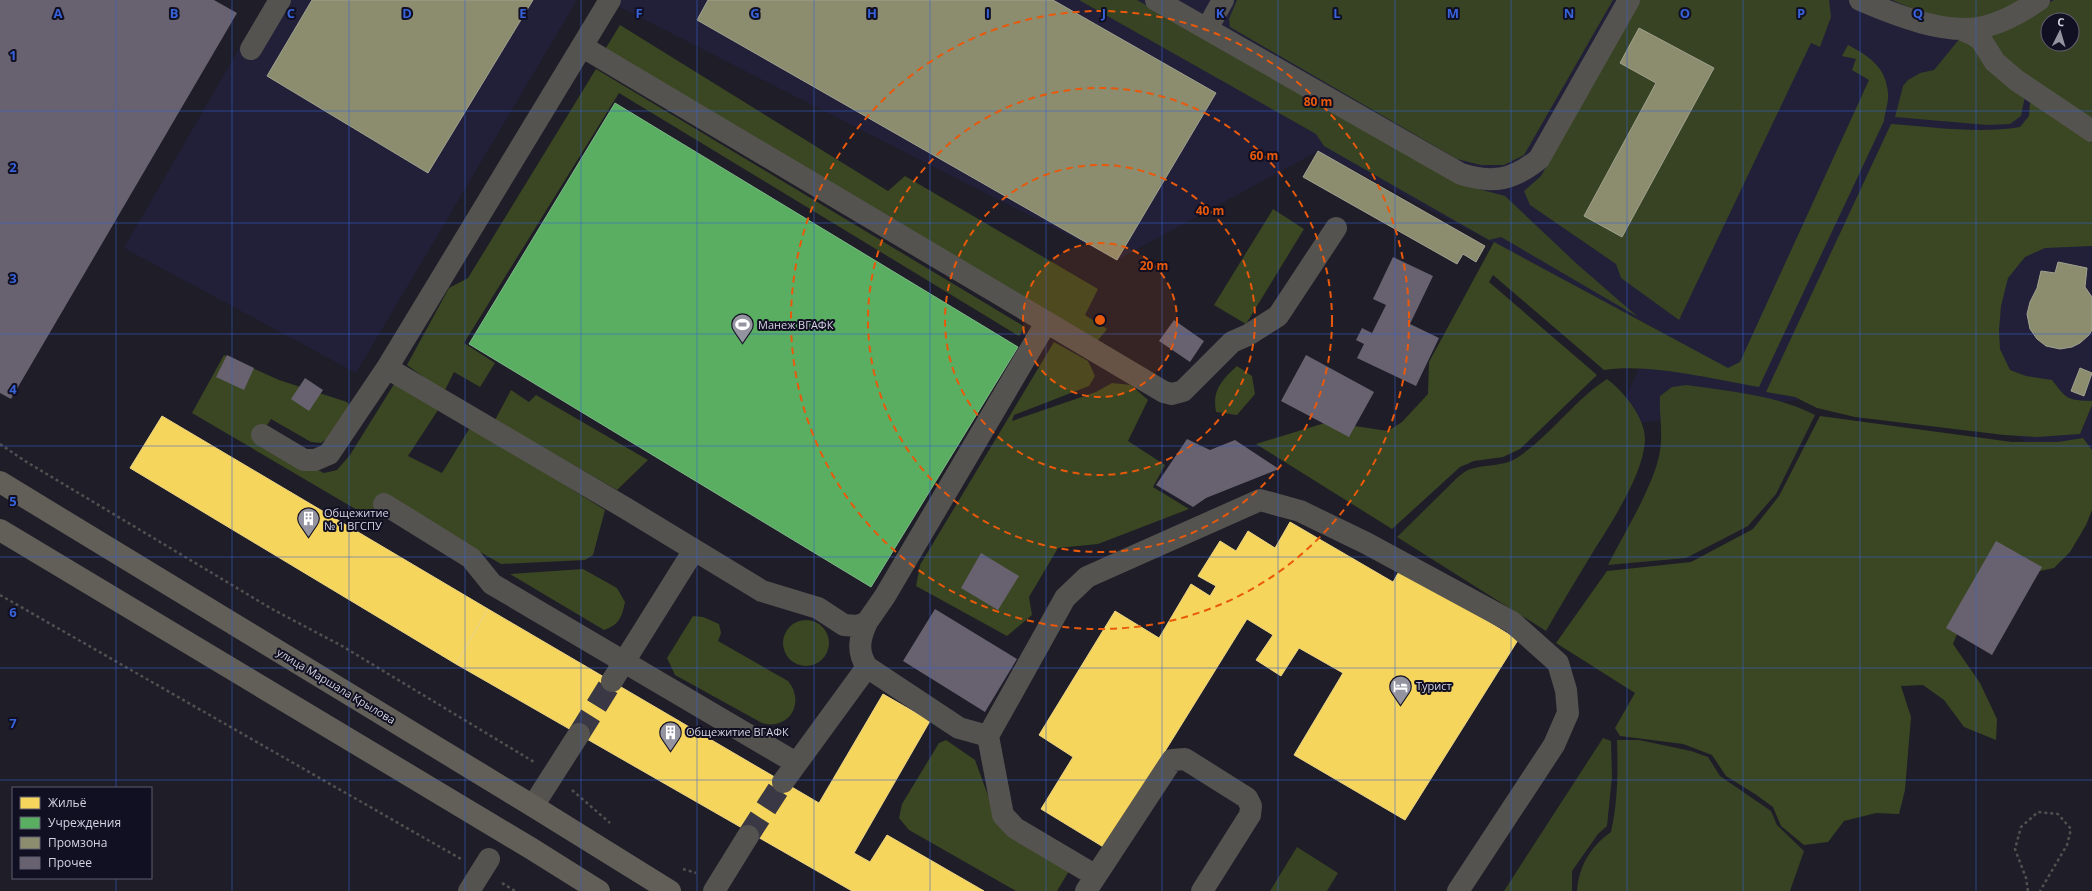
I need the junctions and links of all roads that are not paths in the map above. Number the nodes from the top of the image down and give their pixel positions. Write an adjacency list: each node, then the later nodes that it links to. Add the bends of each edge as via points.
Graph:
1 (280, 0): 11 (lane)
2 (610, 0): 10 (lane)
3 (1156, 0): 8 (lane)
4 (1223, 0): 8 (lane)
5 (1630, 0): 8 (lane, via 1539,159 1524,172 1505,178 1475,178 1461,174)
6 (1860, 0): 9 (lane, via 1885,11 1929,24)
7 (2039, 0): 9 (lane, via 2018,14 1987,27)
8 (1207, 29)
9 (1960, 29): 12 (lane, via 1981,40 1995,62 2016,80)
10 (583, 47): 14 (lane); 15 (lane)
11 (251, 49)
12 (2092, 131)
13 (1336, 228): 14 (lane, via 1278,316 1232,342 1183,391 1172,394 1164,392)
14 (1046, 323): 21 (lane)
15 (387, 368): 16 (lane, via 329,454 316,460 304,460); 20 (lane)
16 (262, 435)
17 (0, 482): 29 (main road, улица Маршала Крылова)
18 (384, 504): 22 (lane, via 471,558 492,584)
19 (0, 530): 34 (main road)
20 (694, 550): 21 (lane, via 762,591 818,608 844,625 858,626); 22 (lane)
21 (867, 622): 23 (lane, via 859,649 861,658)
22 (624, 662): 24 (lane); 27 (lane)
23 (868, 667): 26 (lane, via 960,728); 27 (lane)
24 (612, 681)
25 (579, 734): 29 (lane)
26 (988, 736): 32 (lane, via 1003,815 1015,828); 38 (lane, via 1065,598 1087,577 1260,500 1300,511 1366,543 1512,622 1558,663 1566,690 1568,713 1554,745)
27 (796, 762): 28 (lane)
28 (783, 782)
29 (533, 806): 35 (main road, улица Маршала Крылова)
30 (748, 836): 36 (lane)
31 (485, 865): 33 (lane)
32 (1091, 883): 37 (lane, via 1172,760 1185,759 1247,798 1251,806 1250,815)
33 (469, 891)
34 (600, 891)
35 (670, 891)
36 (714, 891)
37 (1202, 891)
38 (1458, 891)

